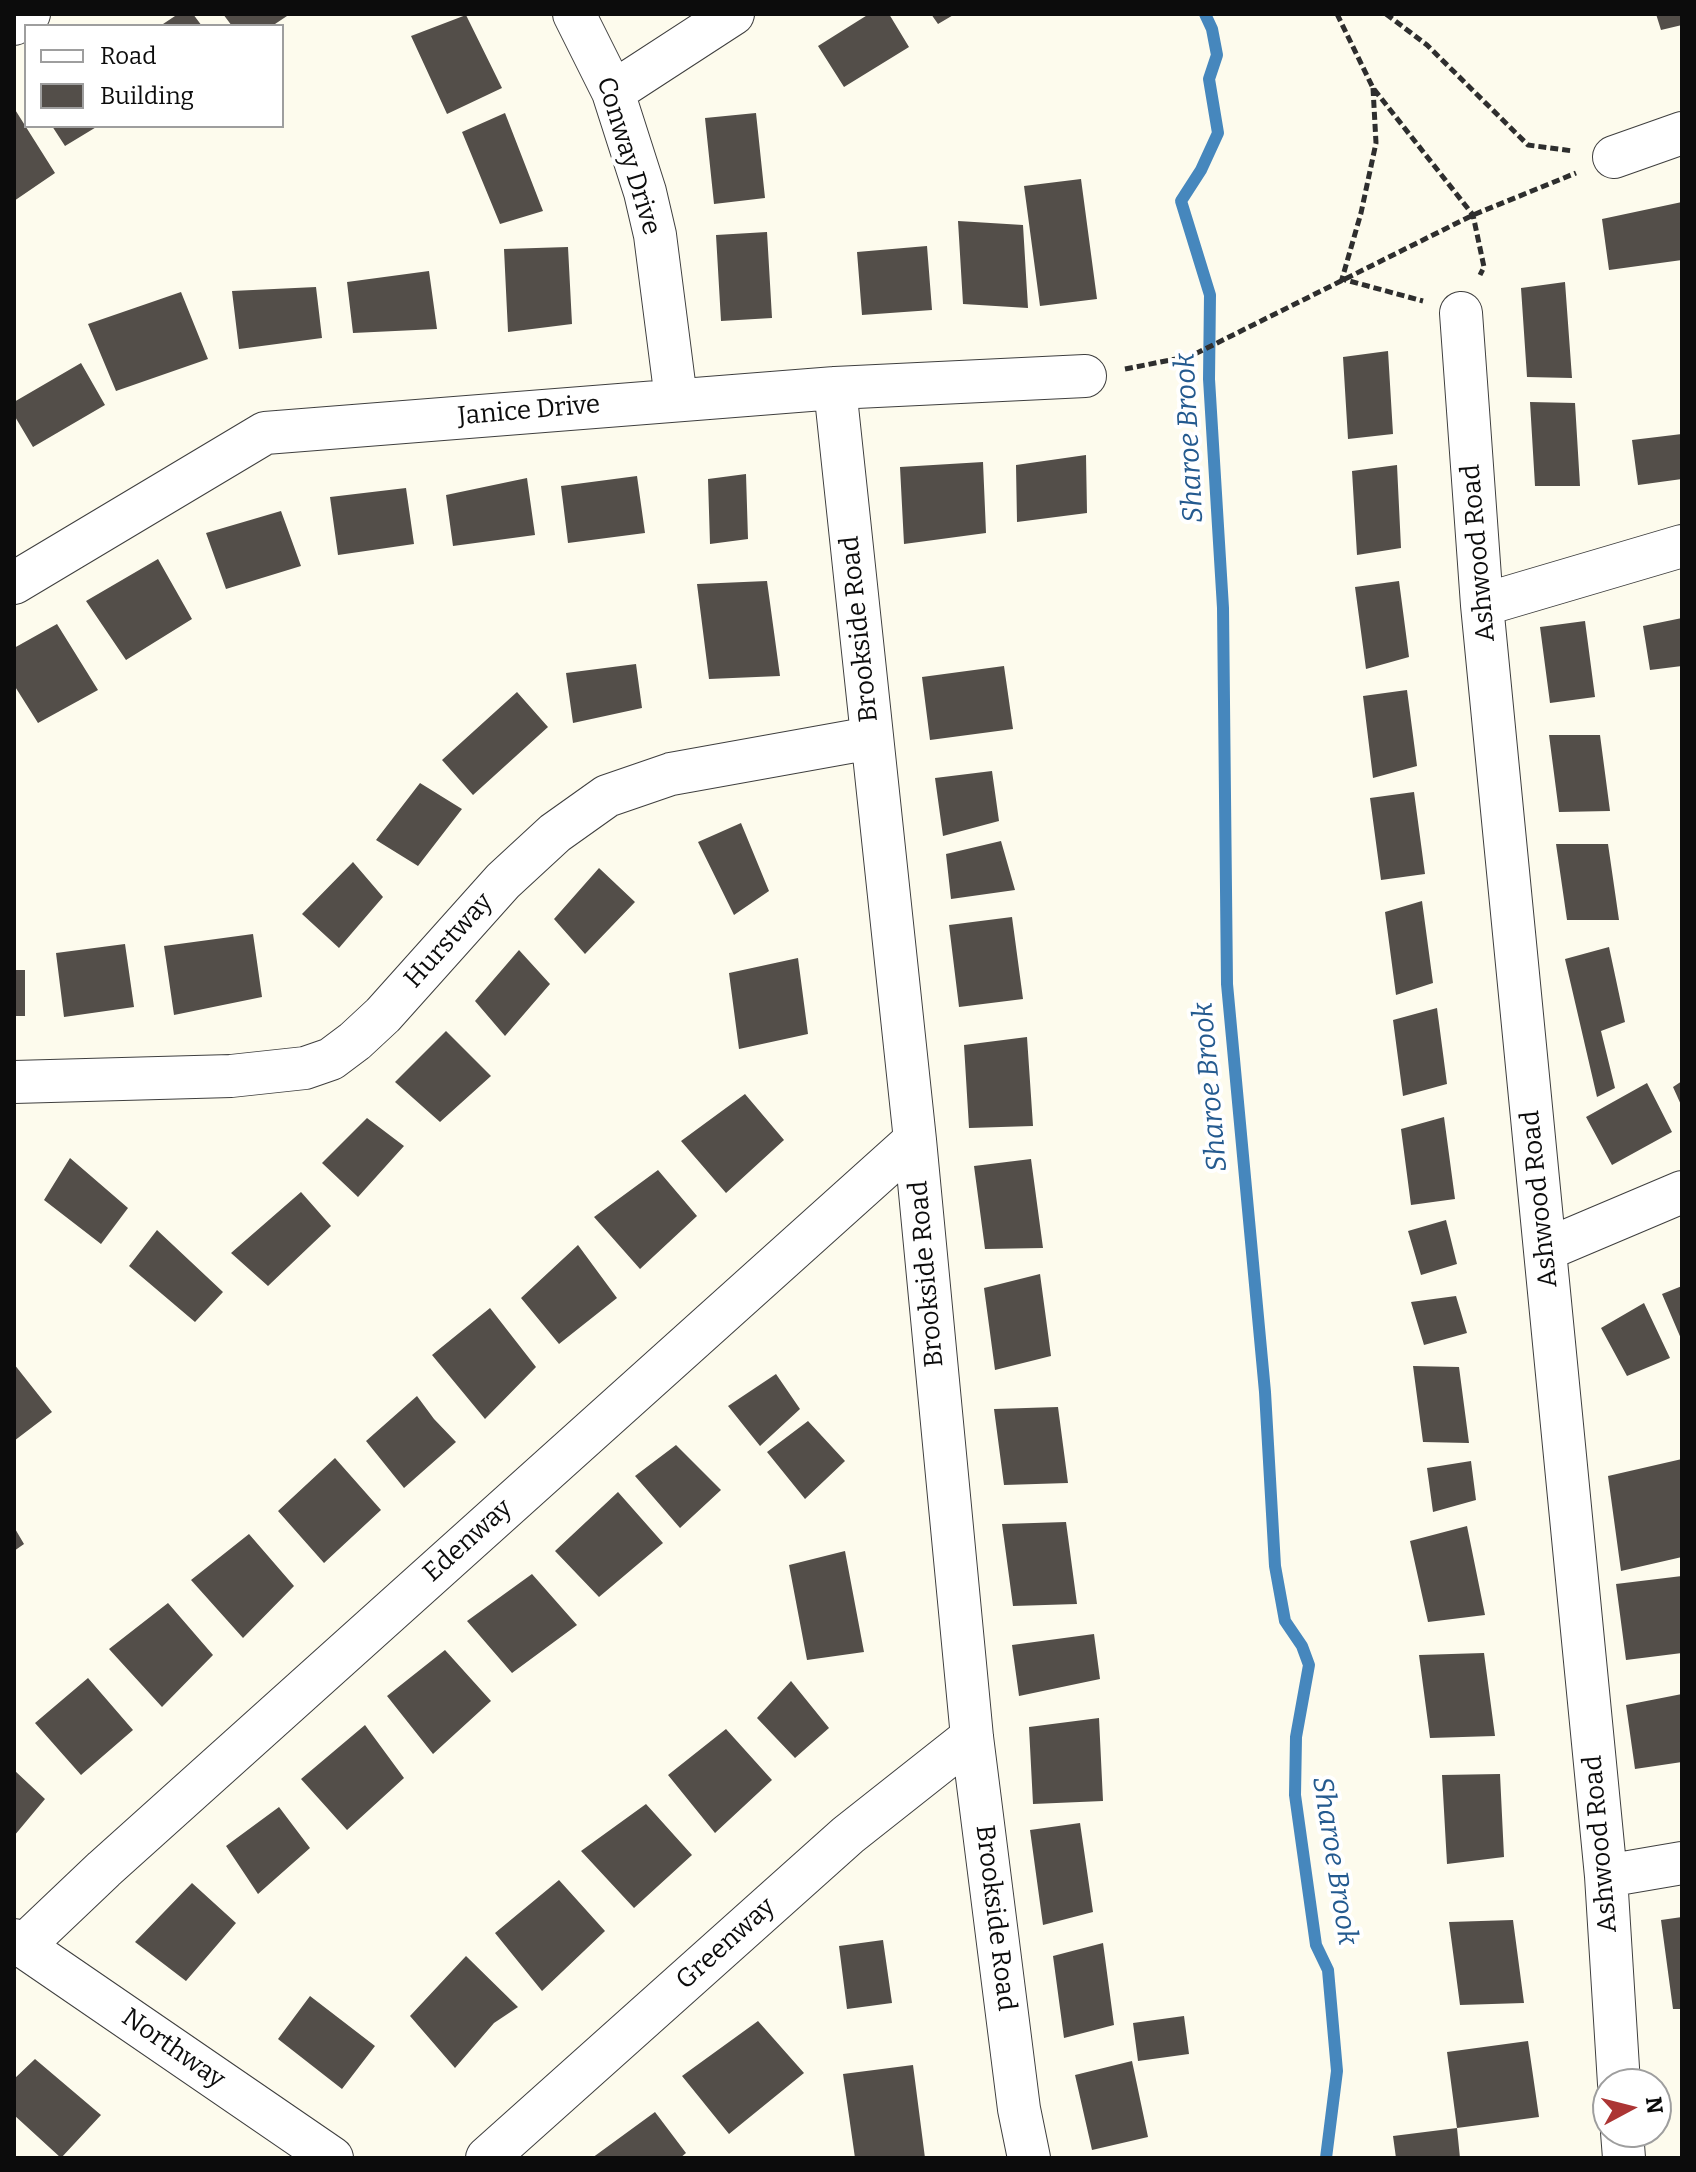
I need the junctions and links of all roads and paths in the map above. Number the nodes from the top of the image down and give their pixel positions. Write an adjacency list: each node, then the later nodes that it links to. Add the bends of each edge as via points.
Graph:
1 (29, 14): 6 (street)
2 (574, 14): 8 (street, Conway Drive)
3 (733, 14): 8 (street)
4 (1337, 14): 7 (path)
5 (1386, 14): 10 (path, via 1427,45 1528,145)
6 (14, 24)
7 (1373, 88): 11 (path); 12 (path, via 1376,143)
8 (613, 92): 16 (street, Conway Drive, via 655,235)
9 (1682, 133): 10 (street)
10 (1614, 157): 11 (path)
11 (1473, 215): 12 (path); 13 (path, via 1484,267)
12 (1342, 279): 13 (path); 14 (path, via 1191,356)
13 (1461, 313): 19 (street, Ashwood Road)
14 (1085, 376): 15 (street, Janice Drive)
15 (835, 388): 16 (street, Janice Drive); 20 (street, Brookside Road)
16 (676, 399): 18 (street, Janice Drive, via 265,433)
17 (1682, 546): 19 (street)
18 (14, 583)
19 (1482, 605): 24 (street, Ashwood Road)
20 (871, 738): 21 (street, Hurstway, via 671,774 607,796 513,872 383,1015 331,1059 305,1068 231,1076); 22 (street, Brookside Road)
21 (14, 1082)
22 (915, 1140): 25 (street, Brookside Road); 28 (street, Edenway)
23 (1682, 1192): 24 (street)
24 (1545, 1250): 27 (street, Ashwood Road)
25 (972, 1737): 31 (street, Greenway, via 848,1835); 32 (street, Brookside Road)
26 (1682, 1863): 27 (street)
27 (1606, 1876): 29 (street, Ashwood Road)
28 (19, 1943): 30 (street, Northway)
29 (1618, 2068)
30 (332, 2158)
31 (487, 2158)
32 (1029, 2158)

